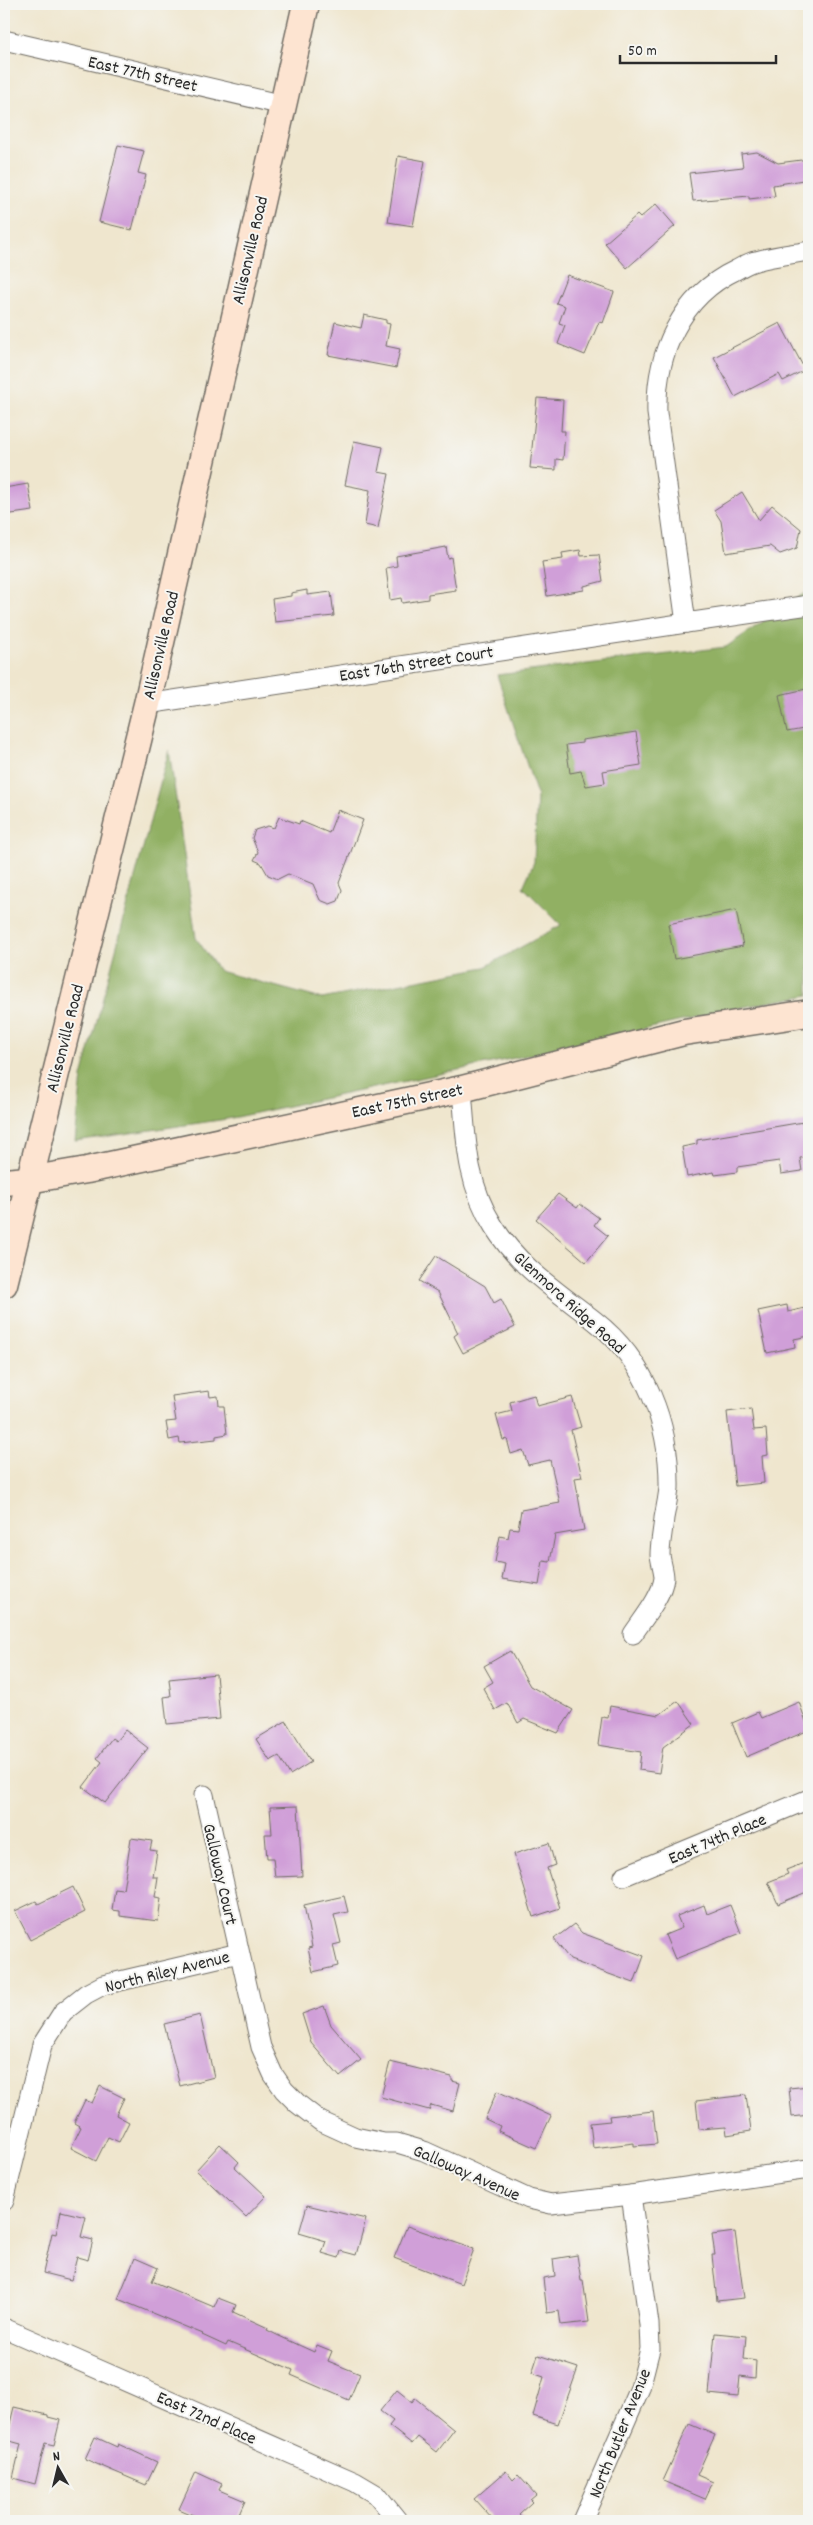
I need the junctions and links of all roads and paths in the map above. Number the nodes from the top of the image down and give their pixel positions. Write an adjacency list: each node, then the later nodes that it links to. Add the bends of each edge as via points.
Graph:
1 (306, 4): 3 (main road, Allisonville Road)
2 (4, 40): 3 (street, East 77th Street)
3 (283, 105): 7 (main road, Allisonville Road)
4 (809, 252): 6 (street, via 756,260 718,280 689,307 666,347 658,374 657,413)
5 (809, 605): 6 (street, East 76th Street Court)
6 (686, 623): 7 (street, East 76th Street Court)
7 (147, 704): 10 (main road, Allisonville Road)
8 (809, 1013): 9 (main road, East 75th Street, via 684,1032)
9 (462, 1089): 10 (main road, East 75th Street); 12 (street, Glenmora Ridge Road, via 468,1162 486,1214 518,1259 533,1274 614,1338 639,1369 661,1420 669,1489 660,1554 664,1579 652,1606)
10 (16, 1181): 11 (main road, Allisonville Road)
11 (4, 1284)
12 (633, 1634)
13 (204, 1795): 16 (street, Galloway Court)
14 (809, 1799): 15 (street, East 74th Place)
15 (624, 1876)
16 (239, 1953): 18 (street, Galloway Avenue, via 264,2056 284,2090 320,2122 355,2137 424,2150 529,2199 560,2204); 19 (street, North Riley Avenue, via 103,1985 63,2012 38,2055)
17 (809, 2169): 18 (street, Galloway Avenue)
18 (631, 2195): 22 (street, North Butler Avenue, via 650,2324 650,2349 640,2388)
19 (4, 2201)
20 (4, 2328): 21 (street, East 72nd Place, via 355,2482 376,2495)
21 (398, 2521)
22 (582, 2521)

